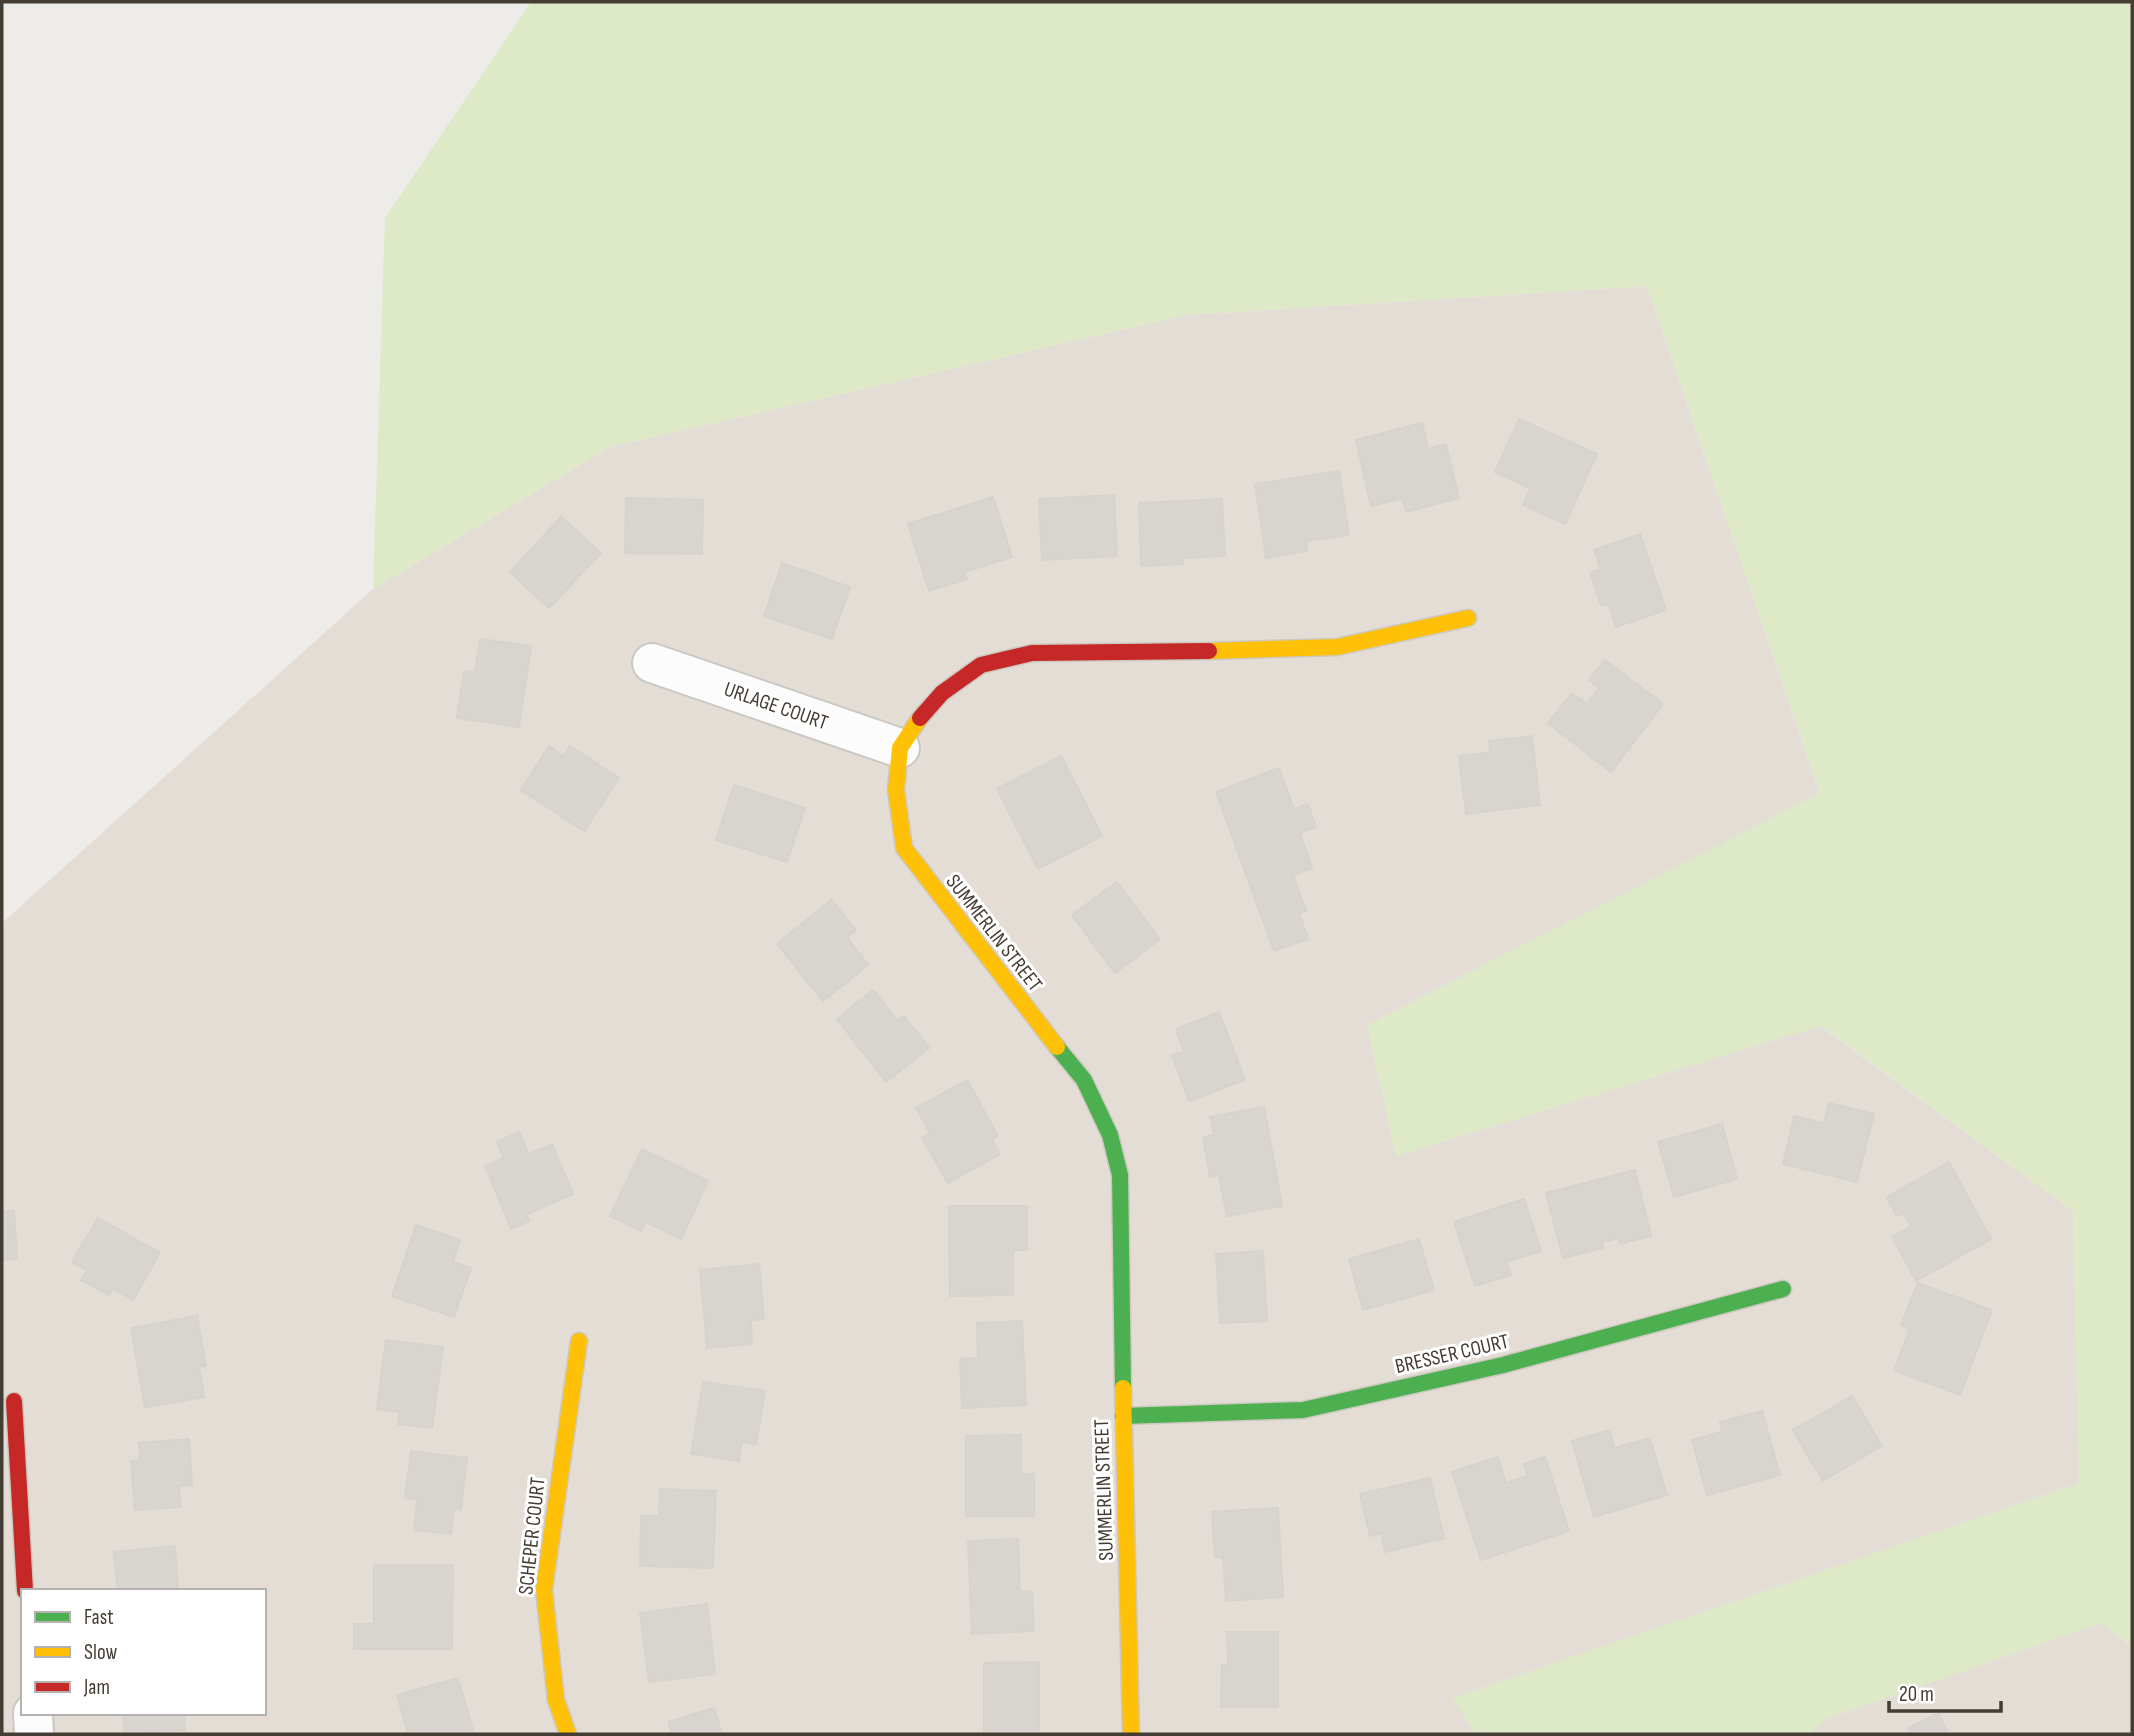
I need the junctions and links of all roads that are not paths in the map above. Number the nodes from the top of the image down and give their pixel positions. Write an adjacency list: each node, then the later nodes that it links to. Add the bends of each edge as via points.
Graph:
1 (1468, 618): 3 (street, SUMMERLIN STREET, via 1337,647 1032,653 981,665 942,693)
2 (652, 663): 3 (street, URLAGE COURT)
3 (900, 748): 7 (street, SUMMERLIN STREET, via 896,790 904,848 1084,1080 1110,1135 1120,1175)
4 (1783, 1289): 7 (street, BRESSER COURT, via 1503,1365 1303,1410)
5 (579, 1341): 11 (street, SCHEPER COURT, via 544,1590 556,1700)
6 (14, 1401): 8 (street)
7 (1123, 1416): 12 (street, SUMMERLIN STREET)
8 (26, 1589)
9 (33, 1715): 10 (street)
10 (34, 1734)
11 (568, 1734)
12 (1131, 1734)

